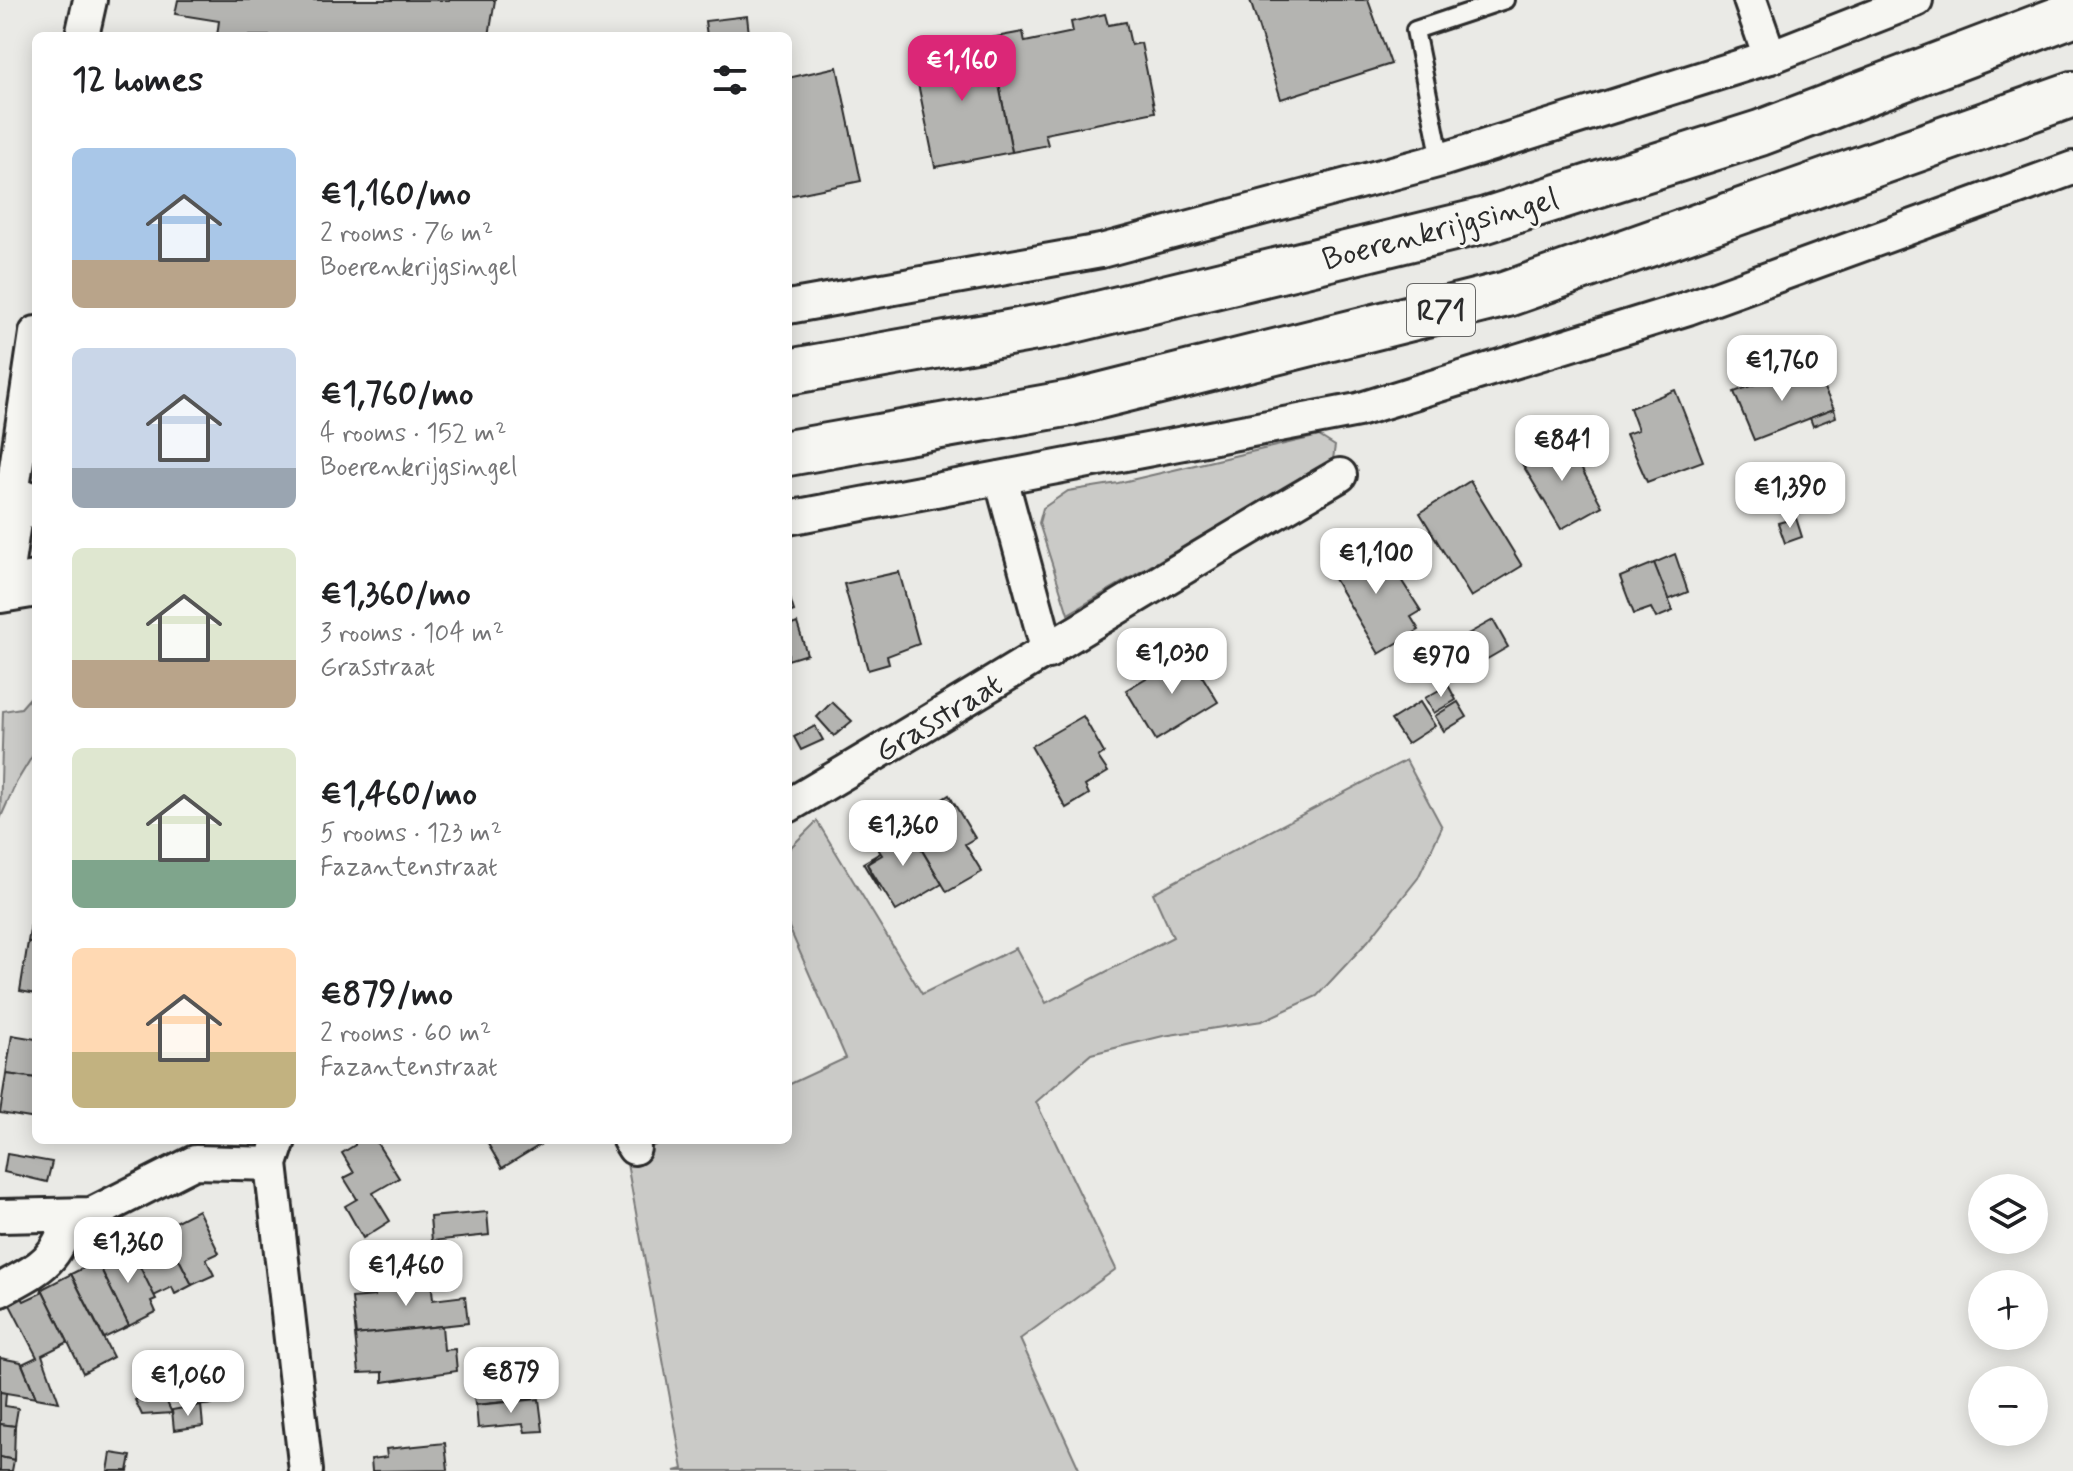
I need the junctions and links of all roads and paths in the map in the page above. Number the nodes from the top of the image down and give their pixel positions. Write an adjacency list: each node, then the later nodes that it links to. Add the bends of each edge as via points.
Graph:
1 (90, 0): 6 (street)
2 (1505, 0): 9 (lane, via 1415,30)
3 (1750, 0): 7 (street)
4 (1916, 0): 7 (street, Boerenkrijgsingel)
5 (2073, 14): 13 (main road, Boerenkrijgsingel / R71, via 1760,133 1486,220 1053,325)
6 (83, 32)
7 (1770, 57): 9 (street, Boerenkrijgsingel)
8 (2073, 94): 14 (main road, R71, via 1507,294 1071,403)
9 (1441, 160): 11 (street, Boerenkrijgsingel, via 1101,251)
10 (2073, 168): 16 (street, via 1688,308 1358,410)
11 (792, 306)
12 (32, 366): 17 (street)
13 (792, 371)
14 (792, 452)
15 (1340, 475): 22 (street, Grasstraat)
16 (1001, 478): 18 (street); 22 (street)
17 (15, 508): 19 (main road)
18 (792, 517)
19 (0, 576)
20 (32, 585): 21 (main road)
21 (0, 590)
22 (1048, 652): 23 (street, Grasstraat)
23 (792, 804)
24 (275, 1152): 26 (street, via 195,1162 102,1210); 28 (street)
25 (0, 1216): 26 (street)
26 (68, 1217): 27 (street, via 62,1243 44,1265)
27 (0, 1290)
28 (306, 1471)

